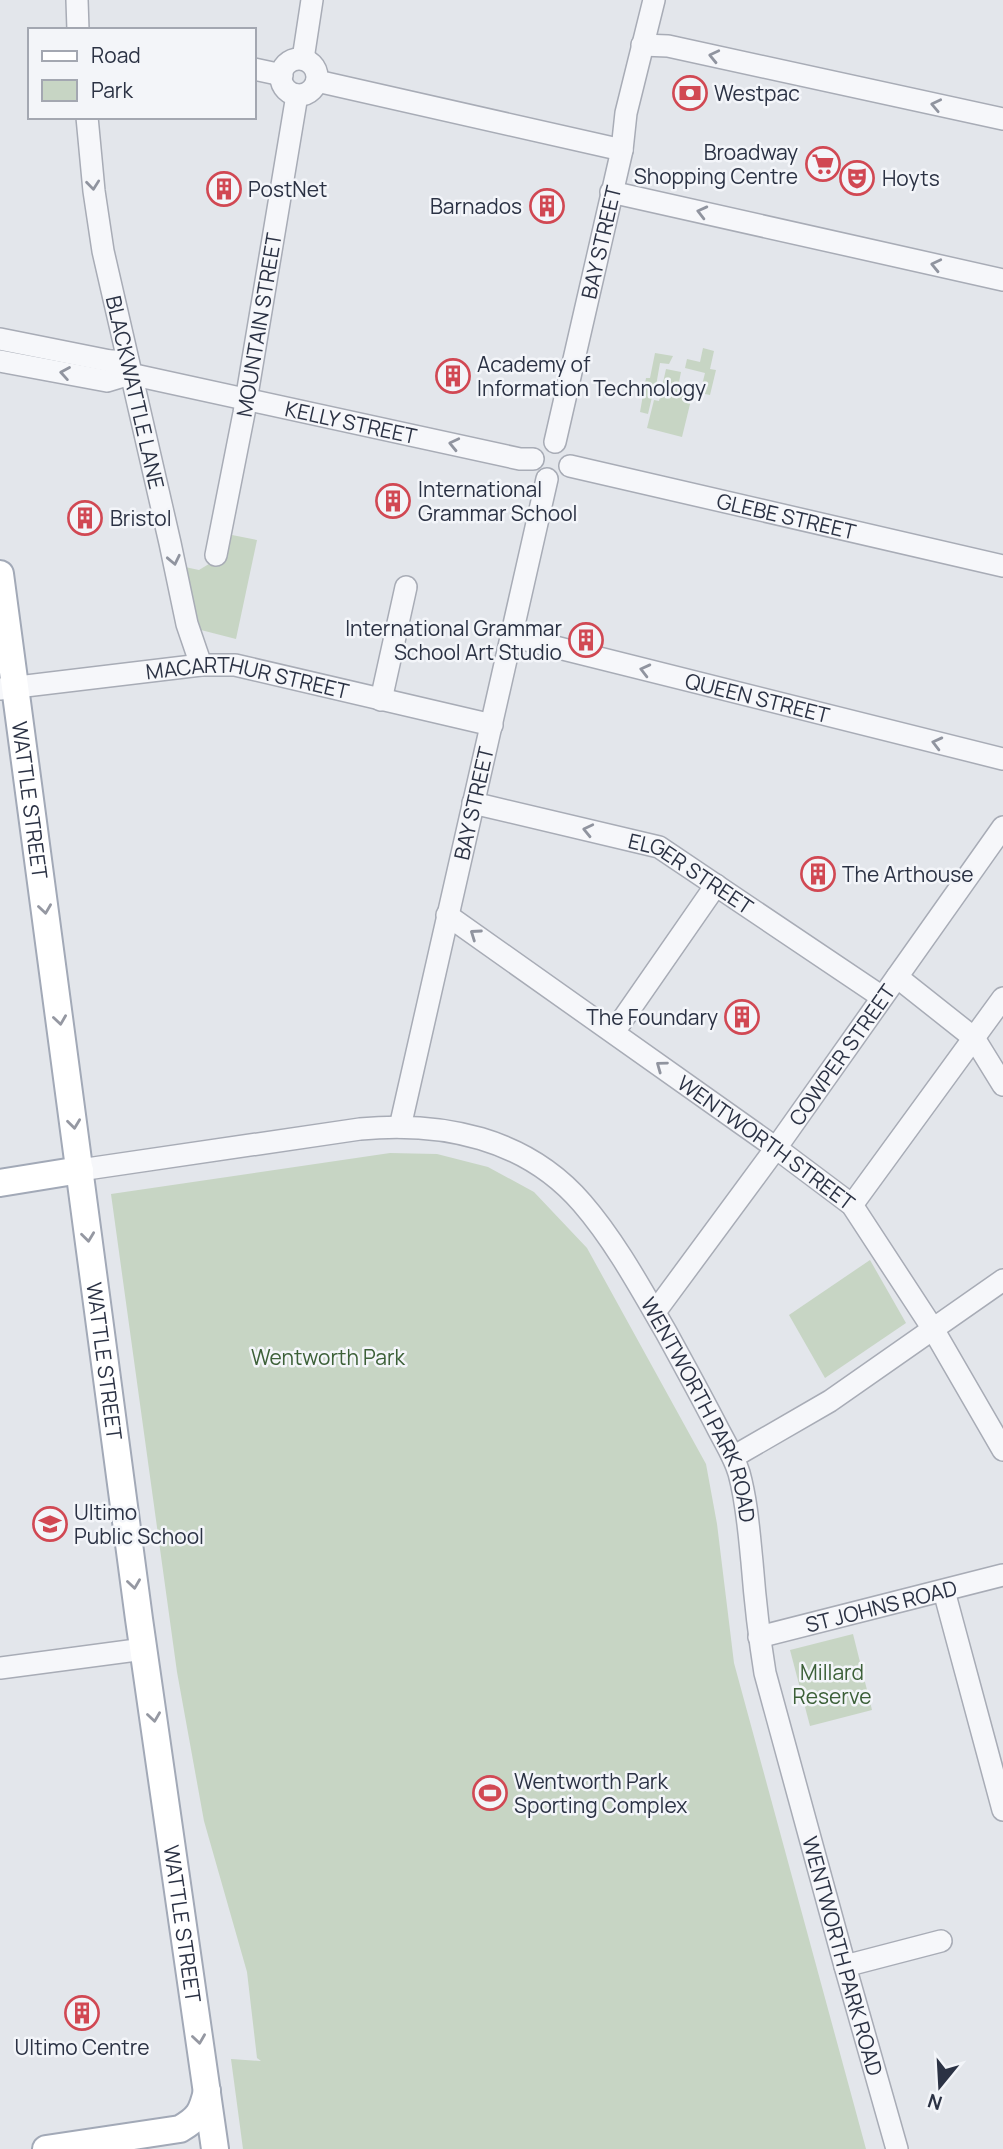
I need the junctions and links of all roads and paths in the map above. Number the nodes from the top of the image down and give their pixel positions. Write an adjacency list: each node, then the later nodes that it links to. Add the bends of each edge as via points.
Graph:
1 (77, 0): 4 (street)
2 (312, 0): 6 (street)
3 (654, 0): 5 (street, BAY STREET)
4 (81, 28)
5 (642, 45): 12 (street, one-way to 5, via 668,46); 13 (street, BAY STREET, via 624,119)
6 (303, 59): 8 (street, via 291,61); 9 (street, via 316,69)
7 (256, 69): 8 (street)
8 (282, 75): 10 (street, via 287,90)
9 (317, 81): 10 (street, via 308,93); 13 (street)
10 (297, 95): 19 (street, MOUNTAIN STREET)
11 (87, 119): 18 (street, BLACKWATTLE LANE, one-way to 18, via 94,191)
12 (1003, 119)
13 (622, 150): 14 (street, BAY STREET)
14 (611, 191): 15 (street, one-way to 14); 20 (street, BAY STREET)
15 (1003, 280)
16 (0, 339): 18 (street, KELLY STREET)
17 (0, 361): 18 (street, KELLY STREET, one-way to 17, via 107,381)
18 (123, 365): 19 (street, KELLY STREET); 29 (street, BLACKWATTLE LANE, one-way to 29)
19 (246, 399): 21 (street, KELLY STREET, one-way to 19); 24 (street, MOUNTAIN STREET)
20 (555, 442): 21 (street, via 540,446); 22 (street, via 566,448)
21 (533, 459): 23 (street, via 534,468)
22 (570, 466): 23 (street, via 558,478); 25 (street, GLEBE STREET)
23 (547, 479): 28 (street, BAY STREET)
24 (216, 555)
25 (1003, 566)
26 (0, 574): 30 (main road, WATTLE STREET)
27 (406, 587): 31 (street)
28 (511, 636): 32 (street, BAY STREET); 33 (street, QUEEN STREET, one-way to 28)
29 (201, 665): 30 (street, MACARTHUR STREET); 31 (street, MACARTHUR STREET, via 234,665)
30 (8, 688): 46 (main road, WATTLE STREET, one-way to 46)
31 (381, 700): 32 (street, MACARTHUR STREET)
32 (492, 724): 34 (street, BAY STREET)
33 (1003, 760)
34 (473, 803): 36 (street, ELGER STREET, one-way to 34, via 659,847); 37 (street, BAY STREET)
35 (1003, 827): 38 (street, COWPER STREET)
36 (716, 885): 39 (street, ELGER STREET); 41 (street)
37 (447, 915): 41 (street, WENTWORTH STREET, one-way to 37); 44 (street, BAY STREET)
38 (897, 976): 39 (street, COWPER STREET); 42 (street)
39 (882, 998): 45 (street, COWPER STREET)
40 (1003, 998): 42 (street)
41 (614, 1032): 45 (street, WENTWORTH STREET, one-way to 41)
42 (974, 1038): 43 (street); 48 (street)
43 (1003, 1085)
44 (400, 1127): 46 (street, WENTWORTH PARK ROAD); 50 (street, WENTWORTH PARK ROAD, via 468,1135 510,1150 548,1172 600,1225)
45 (776, 1148): 48 (street, WENTWORTH STREET); 50 (street, COWPER STREET)
46 (80, 1170): 47 (main road); 57 (main road, WATTLE STREET, one-way to 57)
47 (0, 1183)
48 (852, 1205): 51 (street, WENTWORTH STREET)
49 (1003, 1280): 51 (street)
50 (655, 1312): 53 (street, WENTWORTH PARK ROAD)
51 (933, 1329): 52 (street, WENTWORTH STREET); 53 (street, via 830,1401)
52 (1003, 1450)
53 (733, 1457): 56 (street, WENTWORTH PARK ROAD, via 746,1508)
54 (1003, 1574): 55 (street, ST JOHNS ROAD)
55 (944, 1591): 56 (street, ST JOHNS ROAD); 59 (street)
56 (759, 1637): 61 (street, WENTWORTH PARK ROAD)
57 (144, 1649): 58 (street); 62 (main road, WATTLE STREET, one-way to 62)
58 (0, 1668)
59 (1003, 1810)
60 (941, 1941): 61 (street)
61 (845, 1966): 66 (street, WENTWORTH PARK ROAD)
62 (206, 2091): 63 (main road, via 195,2121); 65 (main road, WATTLE STREET)
63 (180, 2129): 64 (main road); 65 (main road, via 196,2133)
64 (46, 2149)
65 (214, 2149)
66 (897, 2149)

